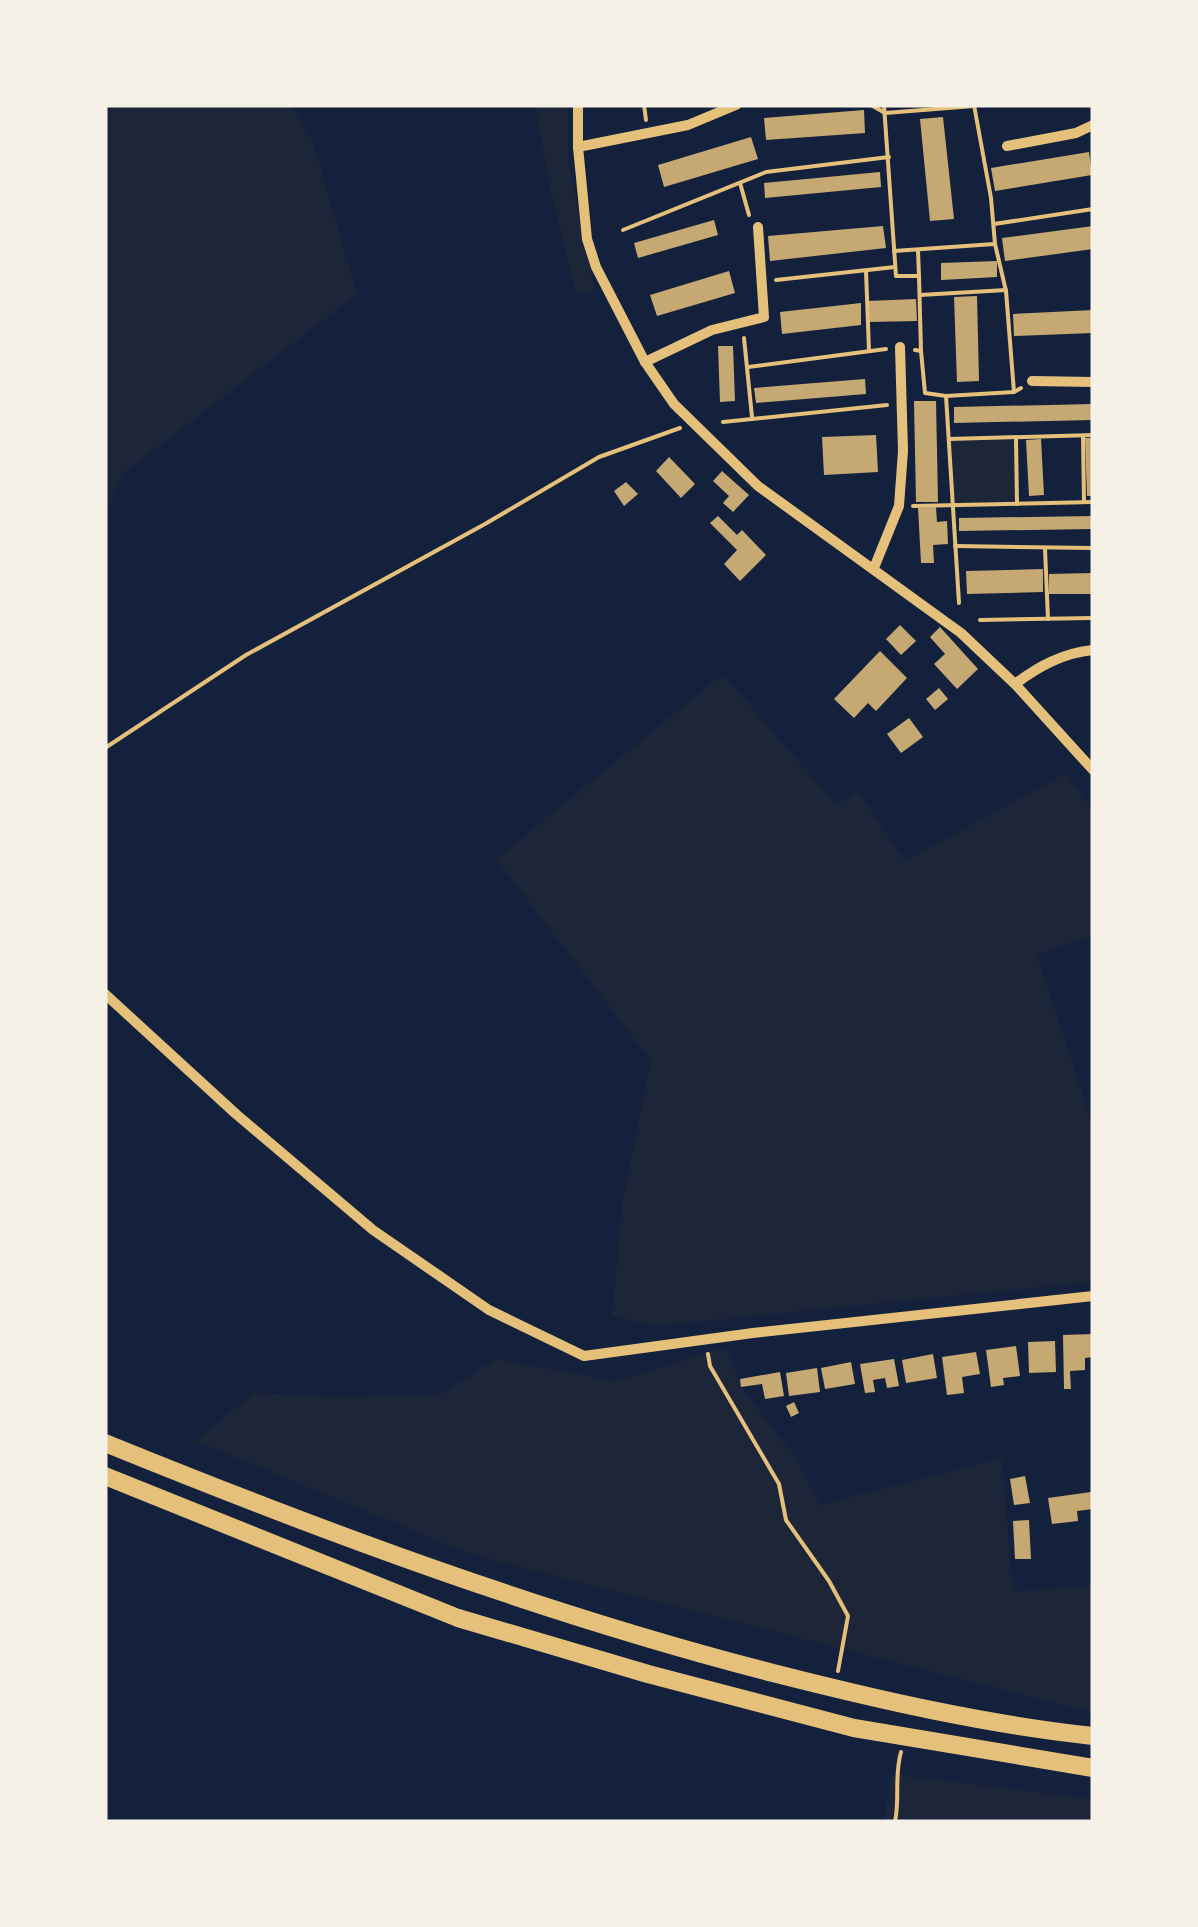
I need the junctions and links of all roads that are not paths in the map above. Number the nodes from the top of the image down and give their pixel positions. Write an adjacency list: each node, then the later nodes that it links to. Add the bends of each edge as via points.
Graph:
1 (578, 105): 5 (street)
2 (736, 105): 5 (street, via 688,125)
3 (1093, 125): 4 (street)
4 (1007, 146)
5 (578, 147): 8 (street, via 592,254)
6 (758, 227): 8 (street, via 764,317 712,330)
7 (900, 347): 11 (street, via 899,506)
8 (645, 362): 11 (street, via 692,424 758,486)
9 (1032, 381): 10 (street)
10 (1093, 382)
11 (874, 568): 13 (street, via 961,633)
12 (1093, 650): 13 (street, via 1070,652)
13 (1015, 684): 14 (street)
14 (1093, 770)
15 (105, 994): 16 (street, via 373,1230 489,1310 584,1356)
16 (1093, 1296)
17 (105, 1443): 19 (highway, via 464,1581 658,1643 892,1702)
18 (105, 1476): 20 (highway, via 458,1618 854,1728)
19 (1093, 1736)
20 (1093, 1768)

